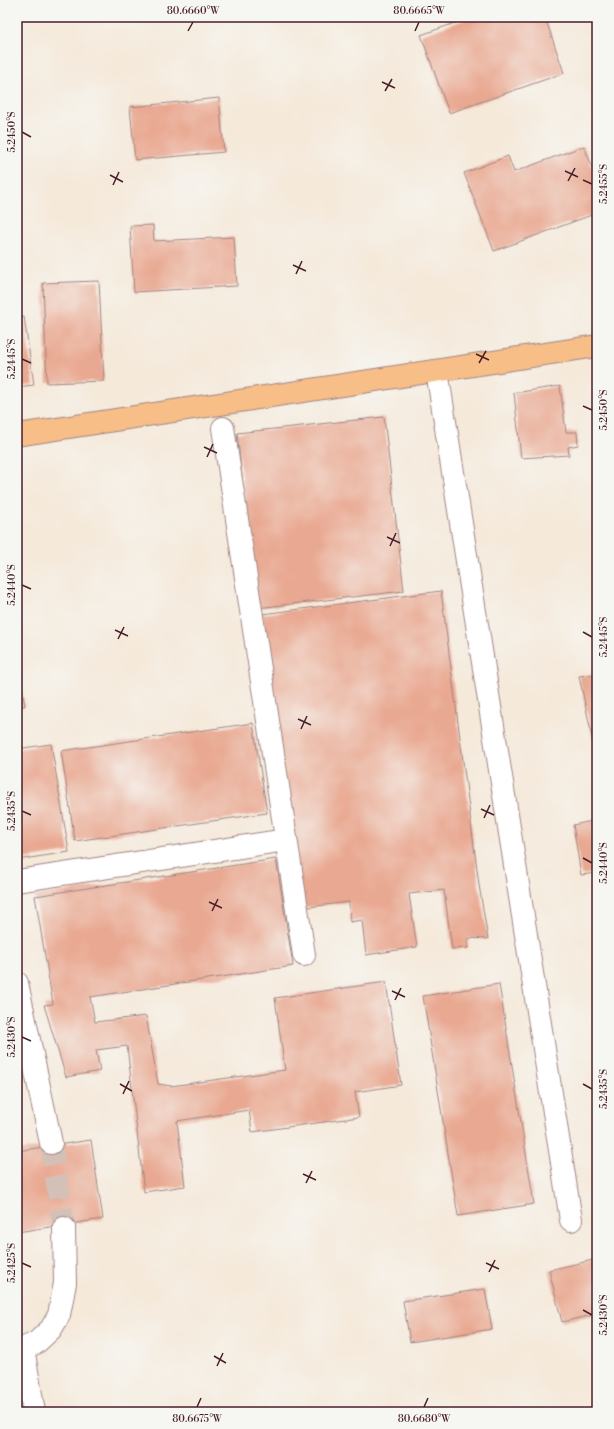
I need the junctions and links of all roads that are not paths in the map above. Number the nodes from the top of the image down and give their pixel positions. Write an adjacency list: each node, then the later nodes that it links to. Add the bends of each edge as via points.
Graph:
1 (597, 346): 2 (main road)
2 (437, 371): 4 (main road); 10 (lane)
3 (223, 428): 5 (lane)
4 (17, 435)
5 (286, 840): 6 (lane); 7 (lane)
6 (17, 881)
7 (304, 955)
8 (17, 983): 9 (lane)
9 (51, 1143)
10 (571, 1220)
11 (64, 1228): 12 (lane, via 65,1283 59,1315 51,1329 36,1343)
12 (20, 1350): 13 (lane)
13 (34, 1412)

